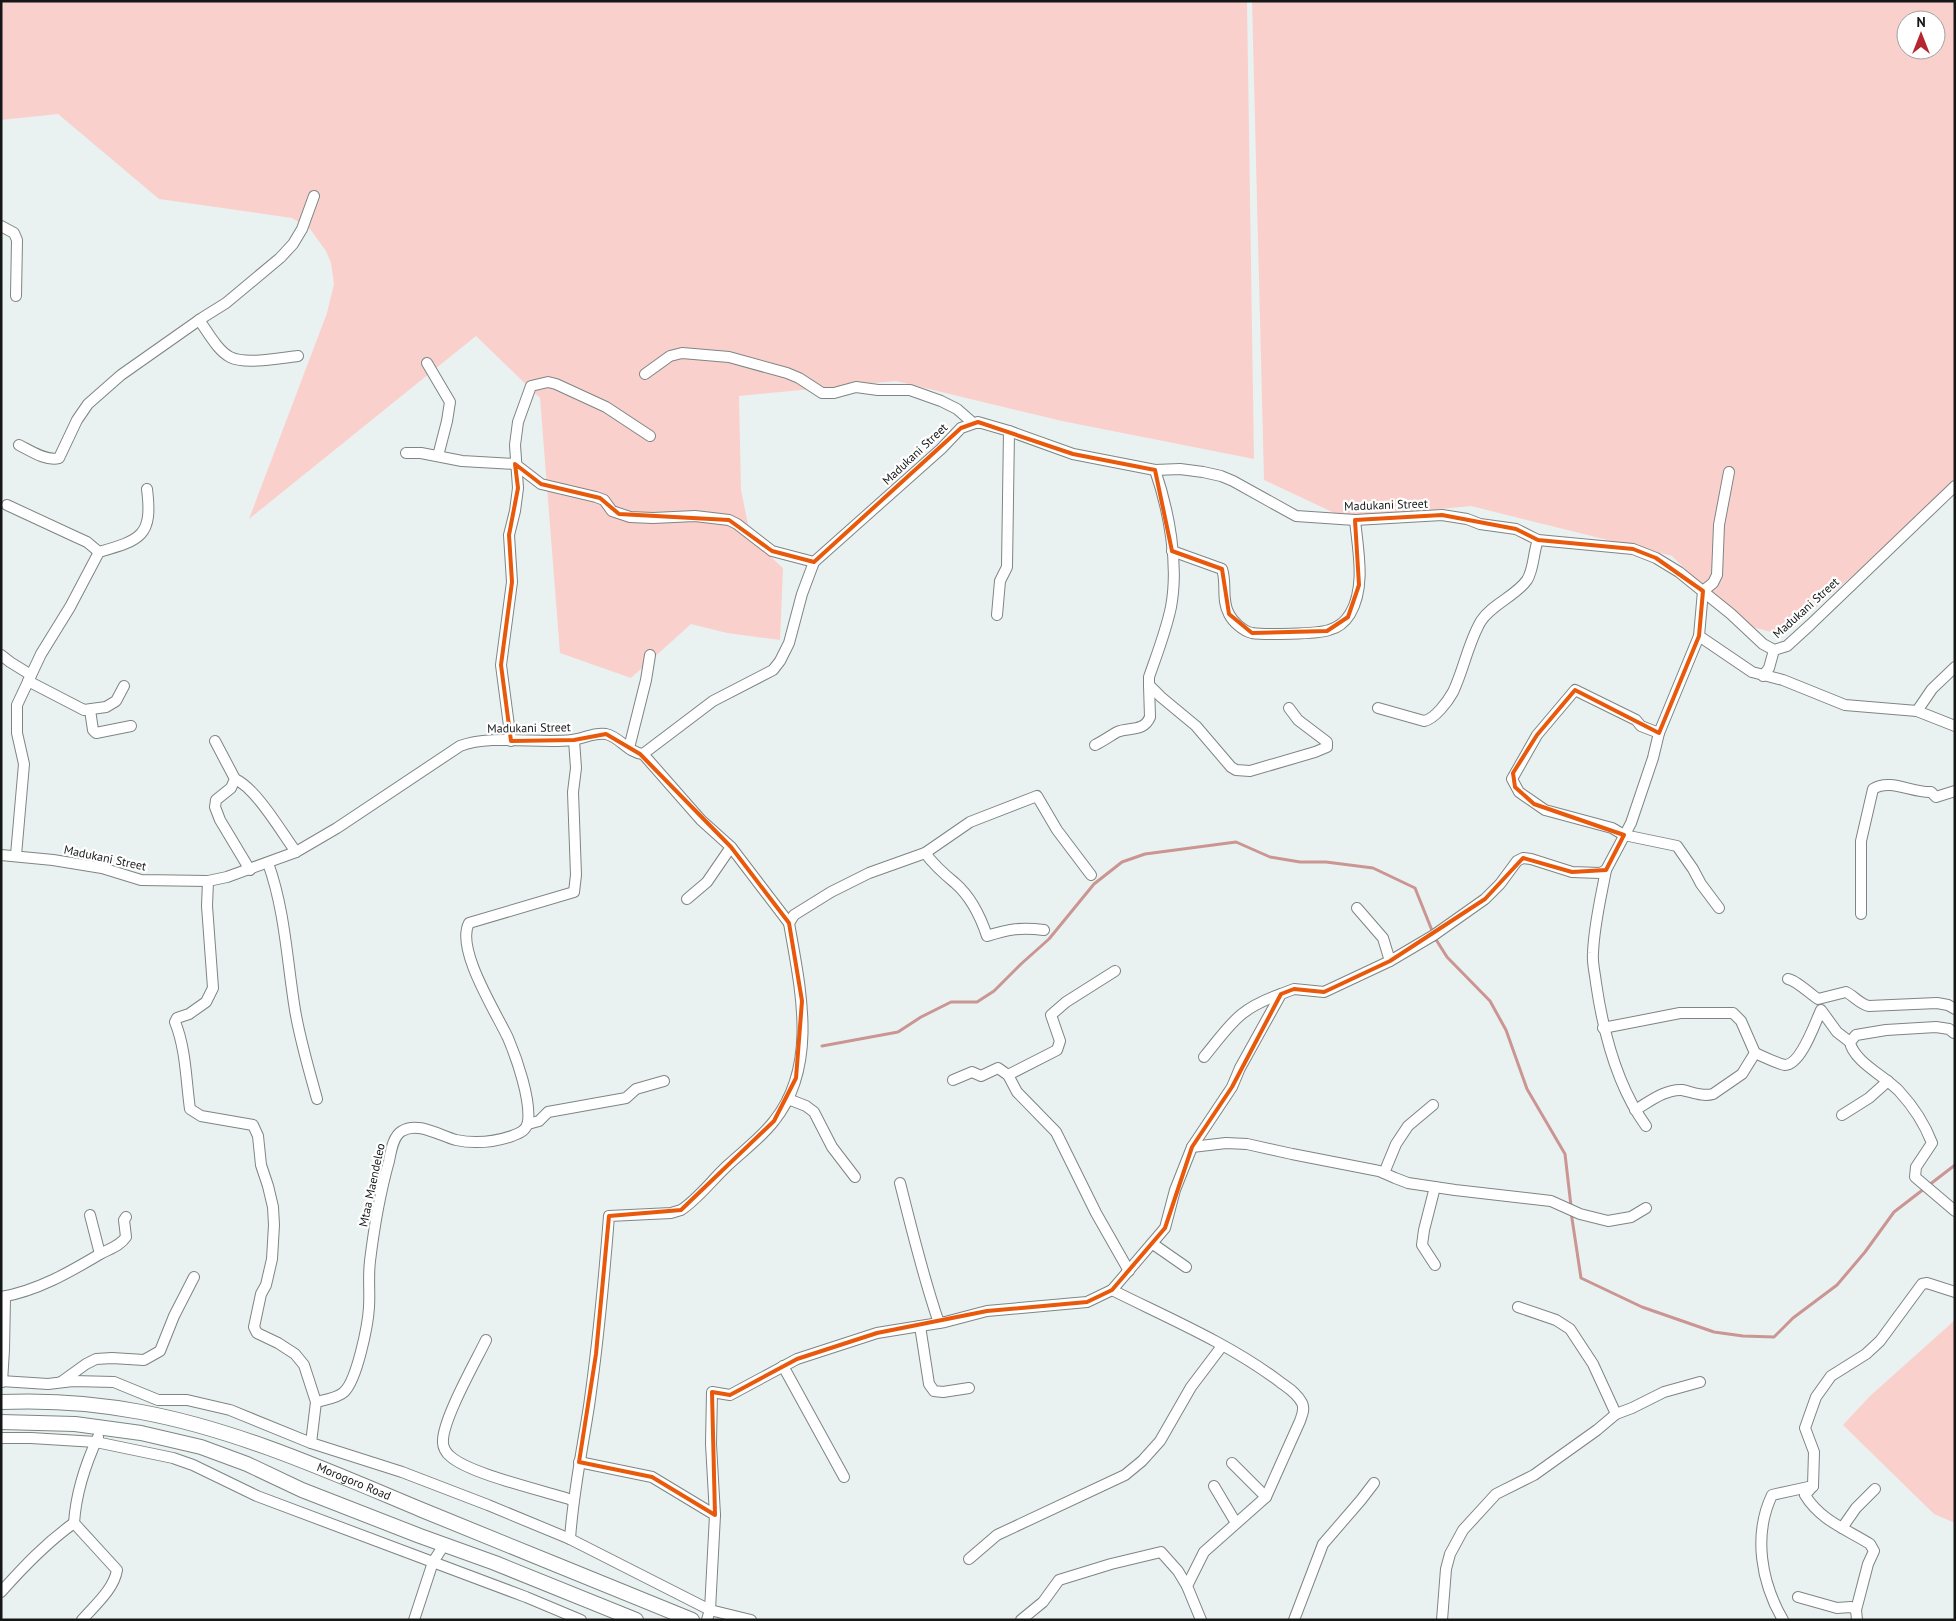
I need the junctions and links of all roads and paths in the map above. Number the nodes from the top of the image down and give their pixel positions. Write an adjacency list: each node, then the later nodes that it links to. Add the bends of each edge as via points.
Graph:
1 (314, 196): 4 (street, via 302,230 293,244 226,303)
2 (1, 226): 3 (street, via 14,233 16,240)
3 (16, 296)
4 (199, 320): 5 (street, via 218,347 230,357 261,360); 11 (street, via 121,375 88,404 59,458 48,458)
5 (298, 356)
6 (427, 364): 13 (street, via 450,402)
7 (645, 374): 8 (street, via 670,356 682,353 729,357 787,373 822,393 856,387 910,390 957,409)
8 (973, 423): 9 (street, Madukani Street); 24 (street, Madukani Street, via 961,428)
9 (1009, 431): 15 (street, Madukani Street, via 1073,454); 26 (street, via 1007,567 1000,581)
10 (650, 436): 14 (street, via 623,416 581,394 556,384 540,383 531,386 518,422)
11 (19, 445)
12 (406, 454): 13 (street)
13 (438, 456): 14 (street)
14 (516, 464): 24 (street, via 541,484 604,500 619,514 639,518 694,516 729,520 772,551); 45 (street, via 516,511 509,535 512,582 501,665)
15 (1155, 470): 20 (street, Madukani Street, via 1180,469 1221,476 1296,516); 22 (street, via 1168,519)
16 (1729, 472): 25 (street, via 1719,525 1717,575)
17 (1955, 486): 28 (street, Madukani Street, via 1787,646)
18 (147, 489): 23 (street, via 149,517 141,535 131,542)
19 (7, 505): 23 (street, via 76,537)
20 (1355, 520): 21 (street, Madukani Street, via 1442,514 1516,529); 22 (street, via 1358,596 1348,617 1327,631 1271,634 1244,630 1229,614 1225,604 1222,569)
21 (1538, 540): 25 (street, Madukani Street, via 1633,549 1656,558); 37 (street, via 1526,581 1482,619 1456,685 1439,709 1424,721)
22 (1172, 551): 34 (street, via 1171,605)
23 (99, 552): 33 (street)
24 (814, 562): 48 (street, Madukani Street, via 789,643 773,670 713,701)
25 (1703, 591): 27 (street); 28 (street, Madukani Street)
26 (997, 615)
27 (1699, 636): 32 (street); 42 (street)
28 (1774, 650): 32 (street)
29 (1, 654): 33 (street)
30 (650, 655): 47 (street)
31 (1955, 667): 39 (street, via 1932,689)
32 (1763, 676): 39 (street, via 1783,680 1845,705)
33 (29, 678): 38 (street, via 84,710); 56 (street, via 17,705 17,733 24,764)
34 (1149, 685): 36 (street, via 1196,726 1231,767 1242,771 1327,747 1326,742); 46 (street, via 1148,722 1137,729 1117,732)
35 (124, 686): 38 (street, via 116,702)
36 (1288, 708)
37 (1378, 708)
38 (90, 710): 40 (street, via 96,733)
39 (1917, 711): 41 (street)
40 (131, 726)
41 (1955, 726)
42 (1659, 733): 51 (street, via 1637,808); 51 (street, via 1575,690 1537,735 1513,774 1515,787 1534,804 1612,828)
43 (574, 740): 45 (street, Madukani Street); 47 (street, Madukani Street, via 606,734); 89 (street, via 574,892 469,923 466,928 475,972 513,1051 526,1100)
44 (215, 741): 49 (street)
45 (511, 741): 53 (street, Madukani Street, via 460,746)
46 (1095, 745)
47 (629, 748): 48 (street, Madukani Street)
48 (643, 754): 52 (street, via 701,820)
49 (235, 779): 53 (street, via 243,782); 58 (street, via 231,788 216,800 215,807)
50 (1955, 791): 65 (street, via 1936,797 1932,792 1888,784 1873,789 1861,841)
51 (1624, 835): 59 (street); 64 (street, via 1677,846)
52 (731, 847): 62 (street, via 707,882); 66 (street)
53 (296, 852): 57 (street, Madukani Street)
54 (925, 853): 60 (street, via 970,822 1037,796 1057,830); 66 (street, via 869,873 831,892 794,915); 67 (street, via 965,896 987,936 1006,930)
55 (1, 854): 56 (street, Madukani Street)
56 (16, 855): 61 (street, Madukani Street, via 102,868 141,880)
57 (268, 863): 58 (street, Madukani Street); 84 (street, via 282,914 295,1012)
58 (250, 870): 61 (street, Madukani Street)
59 (1606, 870): 68 (street, via 1600,873 1572,872 1523,858 1485,898 1434,935); 75 (street, via 1592,955)
60 (1091, 875)
61 (208, 881): 120 (street, via 206,906 213,988 206,1002 175,1022 183,1053 190,1109 201,1116 253,1124 274,1225 270,1267 254,1327 257,1334 289,1351 304,1365)
62 (687, 899)
63 (1357, 908): 68 (street, via 1383,938)
64 (1719, 908)
65 (1861, 914)
66 (789, 923): 85 (street, via 802,1002 802,1046)
67 (1044, 930)
68 (1390, 961): 71 (street, via 1324,992 1294,989)
69 (1115, 971): 80 (street, via 1051,1015 1060,1041 1057,1050)
70 (1788, 979): 72 (street)
71 (1281, 994): 79 (street, via 1238,1016); 91 (street, via 1232,1087)
72 (1818, 999): 73 (street, via 1846,992 1865,1006 1937,1003); 74 (street)
73 (1955, 1009)
74 (1821, 1010): 77 (street, via 1837,1032); 78 (street, via 1799,1057 1790,1064 1783,1065)
75 (1603, 1028): 78 (street, via 1680,1012 1733,1014 1741,1021); 87 (street)
76 (1954, 1033): 77 (street, via 1936,1027 1886,1030 1856,1035)
77 (1850, 1042): 83 (street, via 1863,1062)
78 (1755, 1053): 87 (street, via 1742,1074 1709,1096 1669,1091)
79 (1204, 1057)
80 (1008, 1075): 81 (street, via 998,1068 981,1076 972,1072); 104 (street, via 1018,1092 1056,1132)
81 (953, 1080)
82 (664, 1081): 89 (street, via 636,1089 626,1098 548,1112 539,1121)
83 (1888, 1081): 88 (street); 97 (street, via 1905,1099 1927,1130 1932,1143 1916,1167 1915,1177)
84 (317, 1099)
85 (788, 1099): 93 (street, via 814,1112 832,1147); 127 (street, via 757,1139 681,1210 609,1216 597,1345)
86 (1433, 1105): 92 (street, via 1408,1126 1396,1144)
87 (1635, 1110): 90 (street)
88 (1842, 1115)
89 (528, 1124): 120 (street, Mtaa Maendeleo, via 525,1130 514,1135 484,1142 456,1140 421,1128 400,1132 394,1141 380,1198 370,1263 369,1309 352,1383 343,1394)
90 (1646, 1126)
91 (1192, 1147): 92 (street, via 1247,1144); 100 (street, via 1175,1190 1165,1228)
92 (1384, 1173): 95 (street)
93 (855, 1177)
94 (900, 1184): 110 (street, via 924,1279)
95 (1435, 1187): 96 (street, via 1551,1201 1580,1214 1608,1221 1631,1217); 102 (street, via 1422,1245)
96 (1646, 1208)
97 (1955, 1211)
98 (90, 1215): 101 (street)
99 (126, 1217): 101 (street, via 126,1237)
100 (1153, 1244): 103 (street); 104 (street)
101 (100, 1254): 108 (street, via 74,1270)
102 (1435, 1265)
103 (1186, 1267)
104 (1129, 1271): 106 (street)
105 (194, 1277): 117 (street, via 160,1351 144,1360 96,1359)
106 (1112, 1290): 110 (street, via 1087,1302 987,1311); 113 (street)
107 (1955, 1292): 132 (street, via 1927,1282 1922,1284 1880,1341 1823,1385 1806,1428 1814,1452)
108 (3, 1297): 115 (street)
109 (1518, 1307): 121 (street, via 1556,1320 1570,1329 1593,1364)
110 (939, 1322): 111 (street)
111 (920, 1326): 114 (street, via 857,1338); 118 (street, via 929,1384 934,1391)
112 (486, 1340): 135 (street, via 453,1406 442,1442 444,1448 461,1463 492,1476)
113 (1222, 1346): 134 (street, via 1269,1372 1303,1403 1300,1421); 142 (street, via 1191,1387 1160,1441 1136,1466 1105,1485 997,1534)
114 (783, 1366): 129 (street); 136 (street, via 730,1395 712,1392)
115 (2, 1382): 117 (street)
116 (1700, 1382): 121 (street, via 1664,1392)
117 (60, 1383): 126 (street, via 114,1382 158,1400 204,1403 240,1413)
118 (969, 1388)
119 (1, 1402): 153 (highway, Morogoro Road, via 66,1402 102,1406 142,1412 218,1431 305,1462)
120 (316, 1402): 126 (street)
121 (1616, 1414): 158 (street, via 1534,1475 1496,1494 1463,1530 1446,1568)
122 (1, 1422): 123 (highway)
123 (103, 1427): 125 (street); 141 (highway, via 141,1433 227,1456 302,1490)
124 (1, 1438): 125 (street)
125 (96, 1442): 137 (street, via 76,1500); 143 (street, via 193,1465 257,1496)
126 (311, 1443): 140 (street, via 402,1472)
127 (579, 1462): 135 (street); 136 (street, via 652,1477)
128 (1232, 1463): 134 (street)
129 (844, 1477)
130 (1374, 1484): 157 (street, via 1323,1544)
131 (1214, 1486): 138 (street)
132 (1813, 1486): 139 (street, via 1805,1495 1809,1502 1824,1518); 159 (street, via 1772,1495 1765,1510 1760,1540 1764,1570 1772,1600)
133 (1875, 1489): 139 (street)
134 (1266, 1496): 138 (street)
135 (572, 1500): 140 (street)
136 (715, 1515): 147 (street)
137 (74, 1523): 145 (street, via 32,1558); 149 (street, via 116,1570 115,1578)
138 (1236, 1523): 144 (street, via 1204,1552)
139 (1842, 1528): 148 (street, via 1870,1544 1874,1551)
140 (570, 1539): 147 (street)
141 (444, 1545): 143 (street); 152 (highway)
142 (969, 1558)
143 (433, 1562): 150 (street); 151 (street)
144 (1188, 1586): 155 (street, via 1161,1552 1059,1580 1043,1602); 156 (street)
145 (1, 1592)
146 (1798, 1597): 148 (street, via 1837,1608 1851,1608)
147 (709, 1615): 154 (street)
148 (1857, 1615)
149 (82, 1620)
150 (414, 1620)
151 (581, 1620)
152 (636, 1620)
153 (692, 1620)
154 (751, 1620)
155 (1021, 1620)
156 (1200, 1620)
157 (1294, 1620)
158 (1442, 1620)
159 (1783, 1620)

